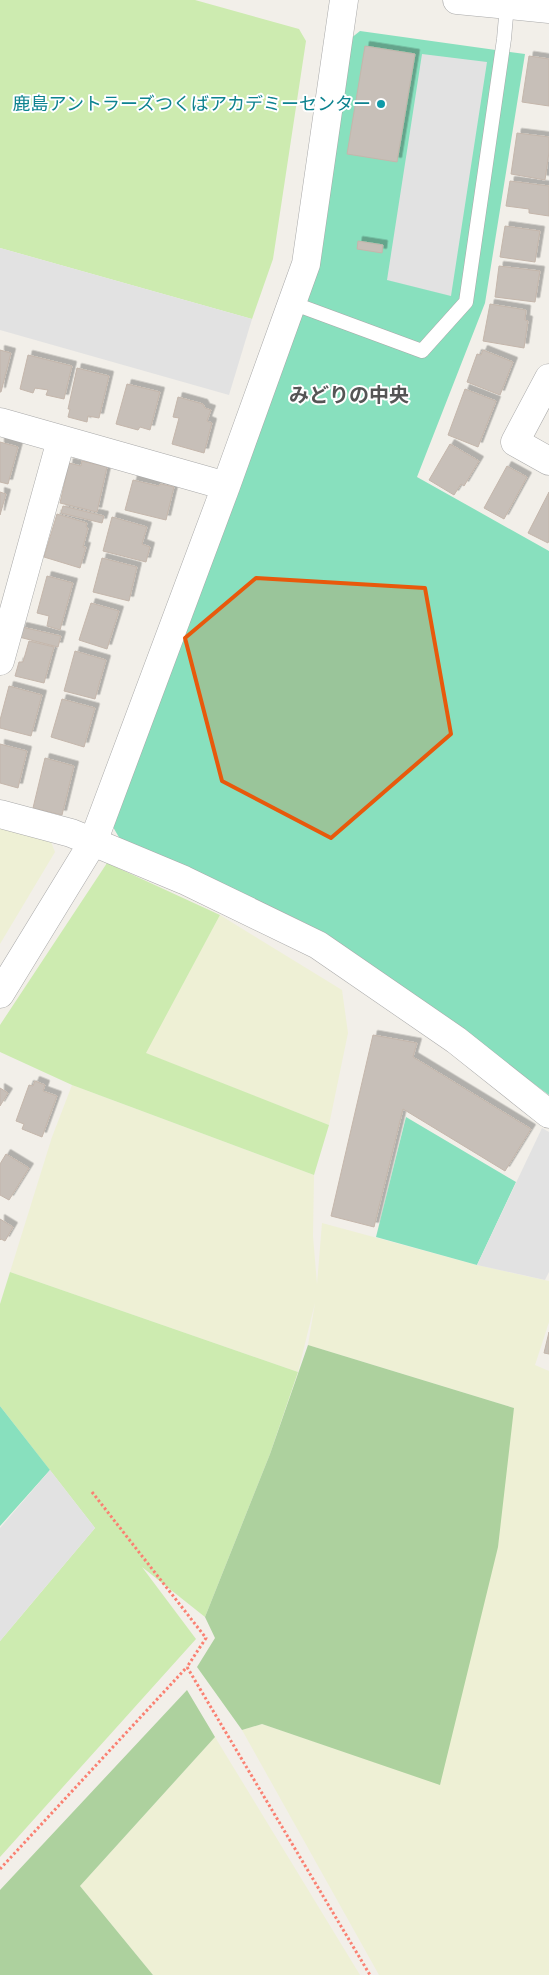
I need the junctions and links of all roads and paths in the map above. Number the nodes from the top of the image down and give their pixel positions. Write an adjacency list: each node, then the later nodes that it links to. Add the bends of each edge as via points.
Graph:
1 (344, 0): 5 (street, via 306,264)
2 (457, 0): 3 (street)
3 (507, 5): 4 (street); 5 (lane, via 466,302 422,351)
4 (549, 9)
5 (292, 302): 10 (street)
6 (549, 378): 9 (street, via 515,442)
7 (0, 422): 8 (street)
8 (61, 440): 10 (street); 11 (street)
9 (549, 461)
10 (226, 486): 13 (street)
11 (0, 661)
12 (0, 814): 13 (street)
13 (93, 842): 14 (street); 15 (street, via 184,880 318,945 456,1040)
14 (0, 994)
15 (549, 1114)
16 (92, 1492): 17 (path, via 206,1638)
17 (187, 1667): 18 (path); 19 (path)
18 (0, 1869)
19 (370, 1975)

